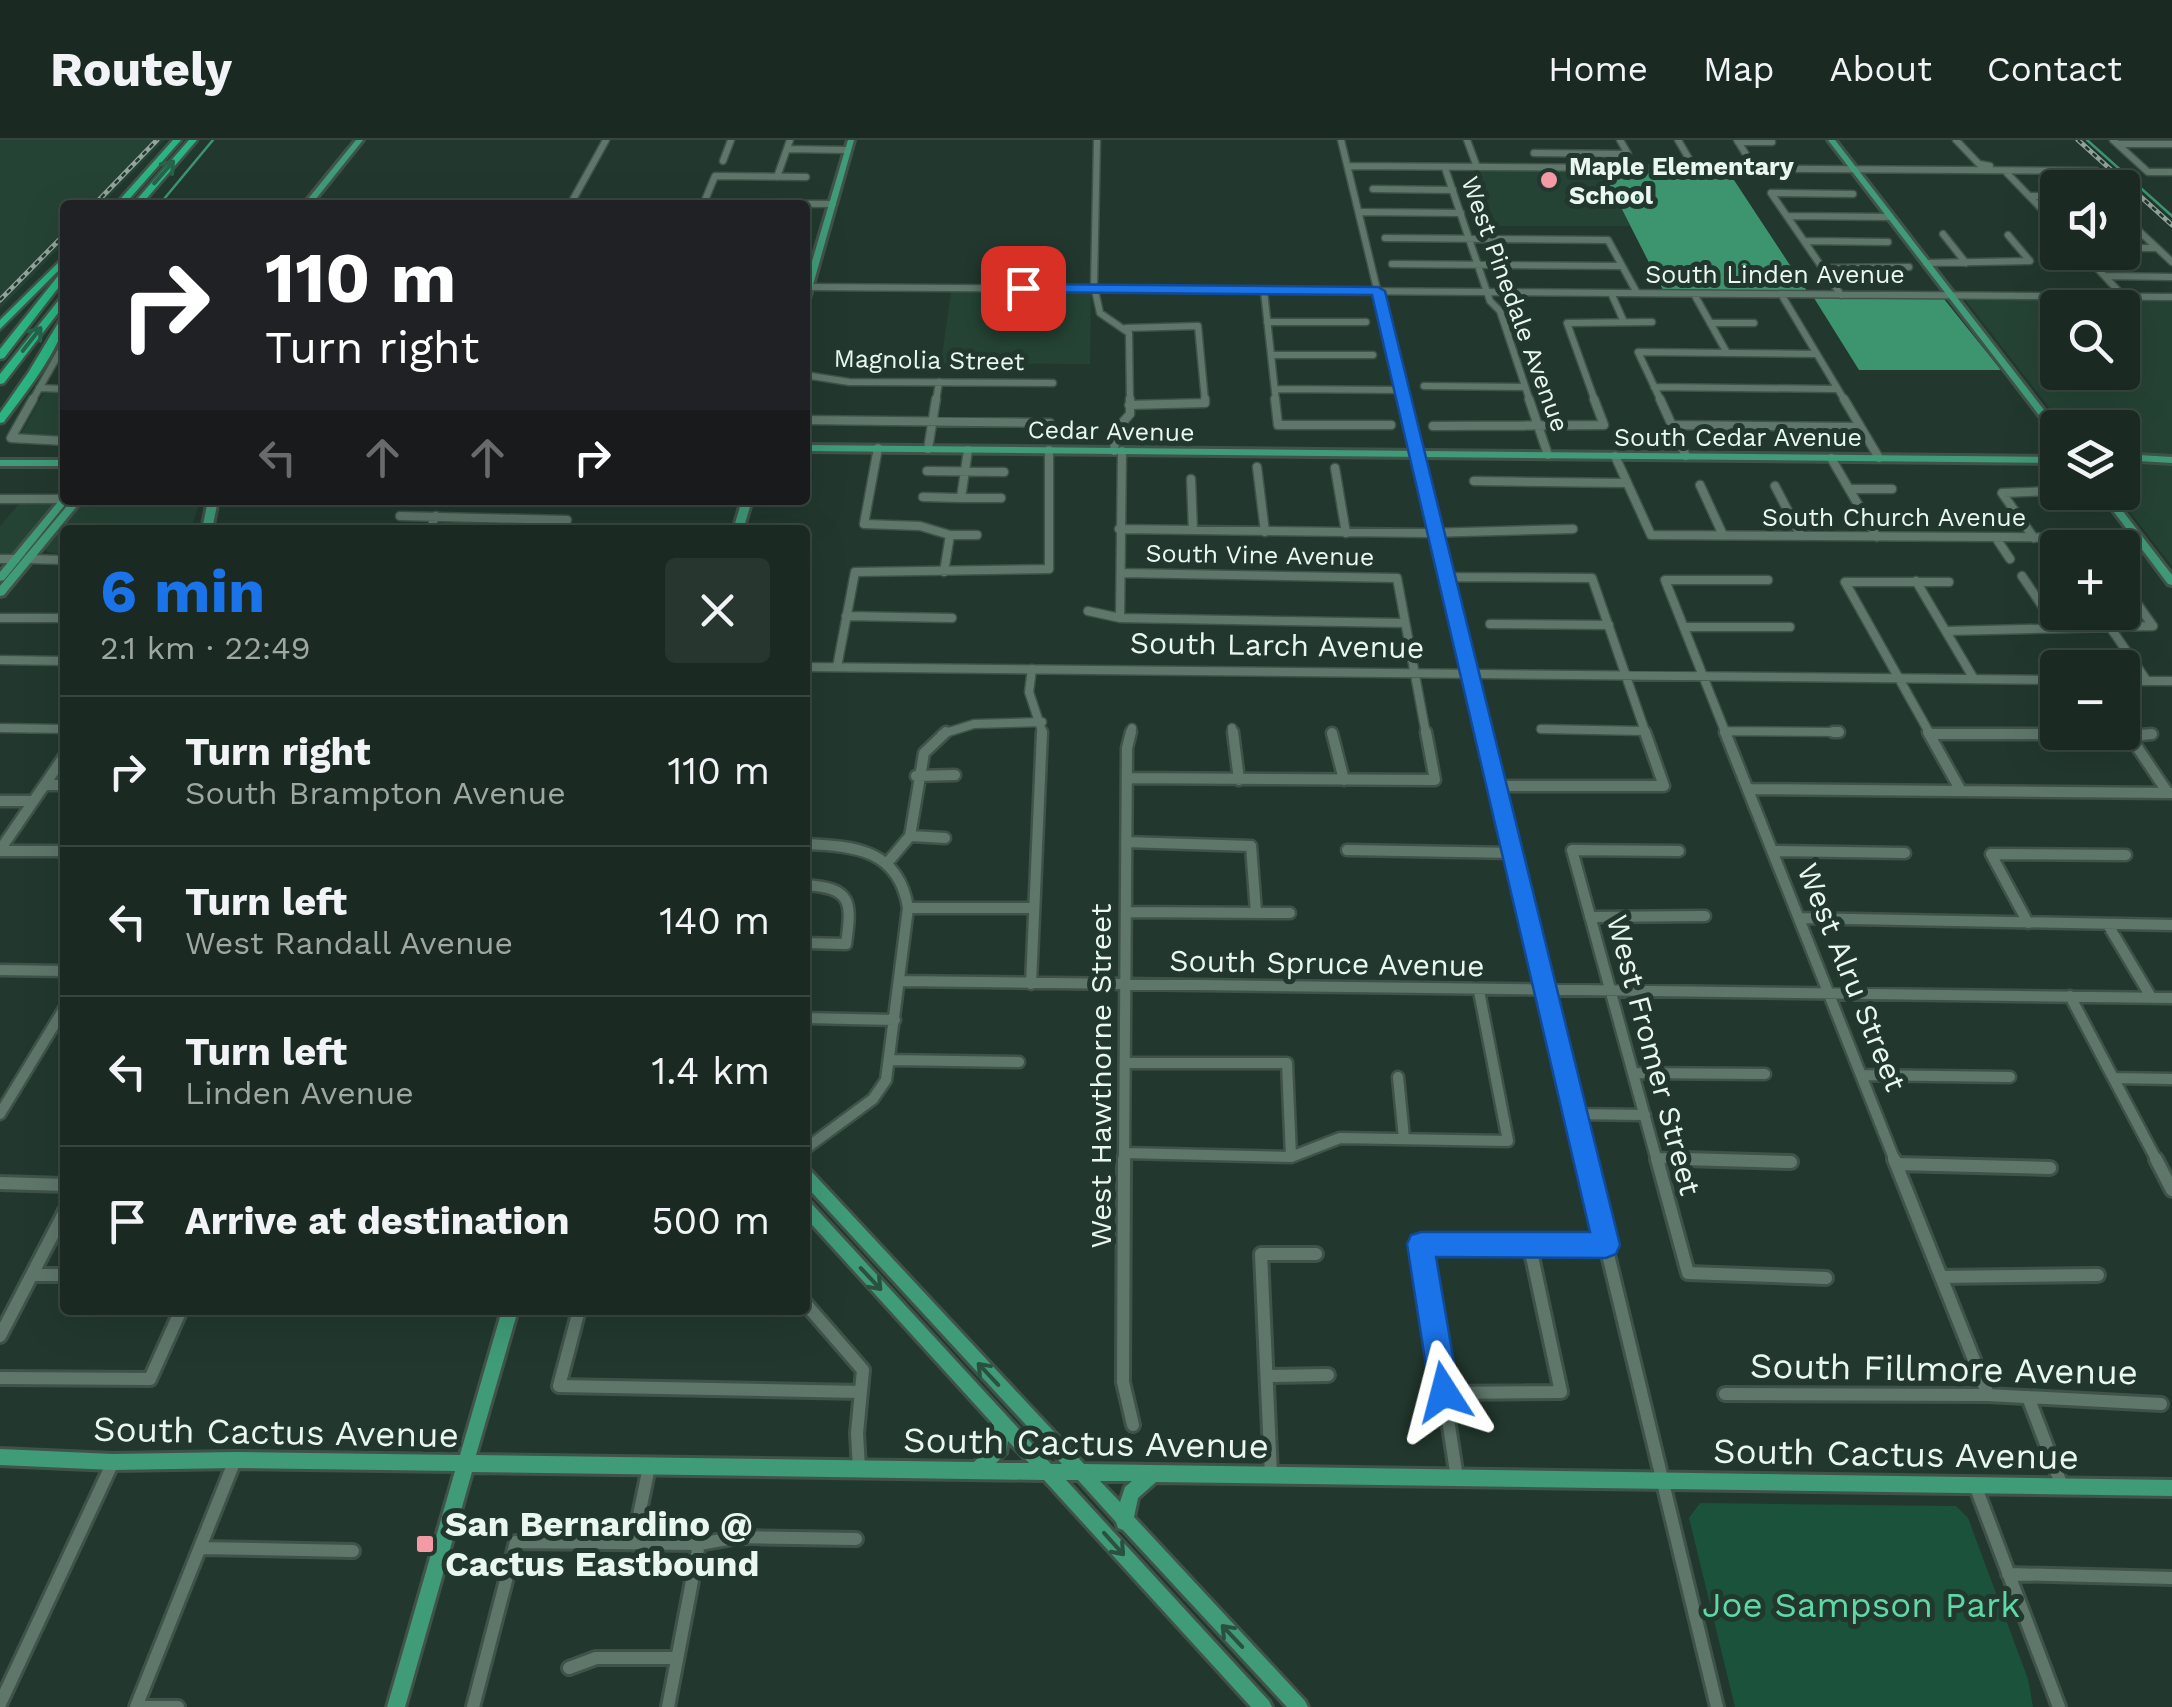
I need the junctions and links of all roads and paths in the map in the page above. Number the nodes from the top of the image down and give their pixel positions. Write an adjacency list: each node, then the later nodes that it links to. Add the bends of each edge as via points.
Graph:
1 (177, 140): 40 (highway)
2 (193, 140): 41 (highway, one-way to 2)
3 (364, 140): 42 (main road); 43 (main road)
4 (606, 140): 44 (street)
5 (731, 140): 22 (street)
6 (790, 140): 20 (street)
7 (1096, 140): 77 (street)
8 (1341, 140): 23 (street)
9 (1466, 140): 24 (street)
10 (1528, 140): 21 (street)
11 (1620, 140): 21 (street, via 1628,154)
12 (1678, 140): 27 (street)
13 (1831, 140): 30 (main road)
14 (1956, 140): 29 (street, via 1981,165)
15 (1738, 141): 16 (street); 28 (street)
16 (1772, 142)
17 (2115, 142): 18 (street); 32 (street, via 2148,172)
18 (2172, 144)
19 (849, 145): 20 (street); 47 (main road)
20 (786, 149): 33 (street)
21 (1534, 153): 26 (street)
22 (723, 161)
23 (1348, 166): 25 (street); 49 (street)
24 (1477, 167): 25 (street); 26 (street)
25 (1445, 168): 36 (street, West Pinedale Avenue)
26 (1540, 168): 27 (street)
27 (1695, 169): 28 (street)
28 (1755, 169): 30 (street)
29 (2008, 169): 30 (street); 31 (street); 38 (street)
30 (1853, 170): 52 (main road)
31 (2043, 170)
32 (2172, 172)
33 (777, 176): 34 (street); 45 (street, via 715,176)
34 (806, 177)
35 (1373, 190): 36 (street)
36 (1453, 190): 50 (street, West Pinedale Avenue)
37 (1853, 194): 51 (street, via 1770,194)
38 (2028, 196): 39 (street); 48 (street)
39 (2040, 196)
40 (121, 200)
41 (140, 200)
42 (311, 200)
43 (319, 200)
44 (573, 200)
45 (706, 200)
46 (810, 204): 47 (street)
47 (832, 204): 73 (main road)
48 (2040, 208)
49 (1361, 212): 50 (street); 80 (street)
50 (1461, 213): 57 (street, West Pinedale Avenue)
51 (1788, 216): 52 (street); 58 (street)
52 (1890, 217): 63 (main road)
53 (2140, 232): 61 (street)
54 (1944, 234): 64 (street)
55 (2008, 235): 64 (street, via 2030,261)
56 (1385, 238): 57 (street)
57 (1470, 238): 67 (street, West Pinedale Avenue); 68 (street, via 1608,240)
58 (1805, 241): 59 (street); 70 (street)
59 (1888, 242)
60 (2140, 248): 61 (street)
61 (2158, 248): 62 (street)
62 (2172, 262)
63 (1926, 263): 64 (street); 87 (main road)
64 (1966, 263)
65 (60, 264): 98 (highway)
66 (1392, 264): 67 (street)
67 (1478, 264): 68 (street); 81 (street, West Pinedale Avenue)
68 (1619, 266): 83 (street)
69 (1910, 267): 70 (street)
70 (1822, 268): 86 (street)
71 (2099, 270): 72 (street)
72 (2105, 276): 74 (street); 78 (street)
73 (810, 277)
74 (2172, 277)
75 (60, 279): 106 (highway)
76 (810, 287): 77 (street, South Linden Avenue)
77 (1096, 289): 79 (street, South Linden Avenue); 100 (street, via 1104,318)
78 (2118, 290)
79 (1264, 291): 80 (street, South Linden Avenue); 92 (street)
80 (1378, 291): 81 (street, South Linden Avenue); 118 (street)
81 (1488, 292): 82 (street, South Linden Avenue); 112 (street, West Pinedale Avenue)
82 (1611, 293): 83 (street, South Linden Avenue); 94 (street)
83 (1638, 293): 84 (street, South Linden Avenue)
84 (1694, 294): 85 (street, South Linden Avenue); 96 (street)
85 (1781, 294): 86 (street, South Linden Avenue); 103 (street)
86 (1841, 294): 87 (street, South Linden Avenue)
87 (1950, 295): 88 (street, South Linden Avenue); 120 (main road)
88 (2040, 296)
89 (2140, 297): 90 (street, South Linden Avenue)
90 (2172, 297)
91 (60, 304): 108 (highway, one-way to 91)
92 (1267, 322): 93 (street); 104 (street)
93 (1366, 322)
94 (1624, 322): 95 (street); 125 (street, via 1566,323 1604,425)
95 (1652, 322)
96 (1710, 323): 97 (street); 102 (street)
97 (1754, 323)
98 (0, 326)
99 (60, 328): 121 (highway)
100 (1126, 328): 119 (street); 119 (street, via 1198,326 1205,404)
101 (60, 352): 114 (street)
102 (1726, 353): 103 (street); 113 (street, via 1638,352)
103 (1816, 354): 117 (street)
104 (1271, 355): 105 (street); 116 (street)
105 (1373, 355)
106 (0, 356)
107 (810, 375): 109 (street, Magnolia Street)
108 (0, 380)
109 (939, 382): 110 (street, Magnolia Street); 123 (street)
110 (1053, 382)
111 (1424, 386): 112 (street)
112 (1525, 386): 125 (street, West Pinedale Avenue)
113 (1654, 387): 117 (street); 127 (street)
114 (40, 388): 115 (street); 130 (street, via 12,438)
115 (60, 388)
116 (1274, 389): 118 (street); 126 (street, via 1278,425)
117 (1835, 389): 129 (street)
118 (1402, 390): 137 (street)
119 (1129, 405): 136 (street, via 1129,417 1114,437)
120 (2040, 411)
121 (0, 420)
122 (810, 420): 123 (street)
123 (933, 421): 124 (street); 133 (street)
124 (1050, 423)
125 (1538, 424): 128 (street); 138 (street, West Pinedale Avenue)
126 (1391, 425)
127 (1672, 425): 129 (street); 140 (street)
128 (1433, 426)
129 (1860, 428): 142 (street)
130 (60, 441)
131 (810, 448): 132 (main road, Cedar Avenue)
132 (878, 448): 133 (main road, Cedar Avenue); 180 (street, via 864,524 920,526)
133 (928, 450): 134 (main road, Cedar Avenue)
134 (968, 450): 135 (main road, Cedar Avenue); 151 (street)
135 (1049, 450): 136 (main road, Cedar Avenue); 194 (street, via 1049,569)
136 (1118, 451): 137 (main road, Cedar Avenue); 173 (street)
137 (1418, 454): 138 (main road, South Cedar Avenue); 178 (street)
138 (1548, 455): 139 (main road, South Cedar Avenue)
139 (1615, 456): 140 (main road, South Cedar Avenue); 155 (street)
140 (1686, 456): 141 (main road, South Cedar Avenue)
141 (1832, 458): 142 (main road, South Cedar Avenue); 158 (street)
142 (1879, 458): 143 (main road, South Cedar Avenue)
143 (2040, 460)
144 (2140, 460): 145 (main road)
145 (2169, 460)
146 (0, 463): 147 (main road)
147 (60, 463)
148 (1258, 468): 177 (street)
149 (1335, 468): 179 (street)
150 (928, 471): 151 (street)
151 (965, 471): 152 (street); 162 (street)
152 (1004, 472)
153 (1191, 479): 175 (street)
154 (1474, 481): 155 (street)
155 (1626, 483): 182 (street, South Church Avenue, via 1651,535)
156 (1700, 486): 182 (street)
157 (1775, 486): 183 (street)
158 (1850, 489): 159 (street); 184 (street)
159 (1892, 489)
160 (2040, 492): 186 (street, via 2002,494)
161 (923, 498): 162 (street)
162 (961, 498): 163 (street)
163 (1001, 498)
164 (0, 499): 165 (street)
165 (60, 499)
166 (60, 505): 192 (main road)
167 (73, 505): 189 (main road)
168 (2117, 510): 176 (main road)
169 (400, 516): 170 (street)
170 (436, 516): 171 (street); 172 (street)
171 (568, 520)
172 (432, 525)
173 (1120, 529): 175 (street); 195 (street)
174 (1572, 529): 178 (street)
175 (1193, 530): 177 (street)
176 (2132, 530)
177 (1264, 532): 179 (street)
178 (1436, 532): 179 (street); 198 (street)
179 (1346, 533)
180 (950, 535): 181 (street); 194 (street)
181 (977, 535)
182 (1722, 535): 183 (street, South Church Avenue)
183 (1801, 536): 184 (street, South Church Avenue)
184 (1878, 536): 185 (street, South Church Avenue)
185 (1996, 538): 186 (street, South Church Avenue); 190 (street)
186 (2034, 538): 187 (street, South Church Avenue)
187 (2040, 538)
188 (2140, 541): 202 (main road)
189 (28, 559): 193 (street); 203 (main road)
190 (2010, 559)
191 (0, 560): 192 (street)
192 (16, 560): 197 (main road)
193 (60, 560)
194 (944, 572): 207 (street, via 855,572)
195 (1122, 572): 211 (street); 212 (street, South Vine Avenue, via 1397,578)
196 (2022, 576): 204 (street)
197 (0, 578)
198 (1448, 578): 214 (street, via 1592,578); 227 (street)
199 (1768, 580): 217 (street, West Alru Street, via 1665,580)
200 (1916, 582): 201 (street); 220 (street); 230 (street, via 1846,582)
201 (1949, 582)
202 (2172, 582)
203 (0, 594)
204 (2040, 603)
205 (2140, 607): 215 (street, via 2154,626)
206 (1088, 612): 211 (street)
207 (846, 616): 210 (street); 224 (street)
208 (0, 618): 209 (street)
209 (60, 618)
210 (952, 618)
211 (1120, 618): 212 (street)
212 (1404, 623): 226 (street)
213 (1490, 624): 214 (street)
214 (1608, 625): 228 (street)
215 (2140, 626)
216 (1790, 627): 217 (street)
217 (1684, 628): 229 (street, West Alru Street)
218 (2040, 628): 220 (street)
219 (2112, 630): 234 (street)
220 (1946, 631): 231 (street)
221 (0, 660): 222 (street)
222 (60, 660)
223 (810, 666): 224 (street, South Larch Avenue)
224 (837, 667): 225 (street, South Larch Avenue)
225 (1032, 668): 226 (street, South Larch Avenue); 236 (street, via 1029,692)
226 (1416, 672): 227 (street, South Larch Avenue); 256 (street, via 1436,780)
227 (1472, 672): 228 (street, South Larch Avenue); 259 (street)
228 (1626, 674): 229 (street, South Larch Avenue); 242 (street)
229 (1703, 676): 230 (street, South Larch Avenue); 243 (street, West Alru Street)
230 (1899, 678): 231 (street, South Larch Avenue); 246 (street)
231 (1974, 679): 232 (street, South Larch Avenue)
232 (2040, 680)
233 (2140, 680): 234 (street)
234 (2147, 680): 235 (street)
235 (2172, 681)
236 (1042, 722): 253 (street, via 948,731 921,756); 280 (street)
237 (0, 728): 238 (street)
238 (60, 728)
239 (1132, 728): 254 (street, West Hawthorne Street)
240 (1232, 728): 255 (street)
241 (1541, 730): 242 (street)
242 (1645, 731): 259 (street, via 1664,786)
243 (1725, 731): 244 (street); 260 (street, West Alru Street)
244 (1840, 732)
245 (1332, 733): 256 (street)
246 (1930, 734): 247 (street); 261 (street)
247 (2040, 734)
248 (2152, 734): 249 (street)
249 (2140, 735)
250 (2140, 750): 262 (street)
251 (60, 762): 257 (street)
252 (955, 775): 253 (street)
253 (916, 776): 265 (street)
254 (1127, 778): 255 (street); 267 (street, West Hawthorne Street)
255 (1239, 780): 256 (street)
256 (1344, 780)
257 (45, 784): 258 (street); 264 (street)
258 (60, 785)
259 (1498, 786): 274 (street)
260 (1748, 789): 261 (street); 273 (street, West Alru Street)
261 (1960, 791): 262 (street)
262 (2170, 793)
263 (0, 801): 264 (street)
264 (33, 802): 269 (street)
265 (911, 836): 266 (street); 277 (street)
266 (945, 838)
267 (1126, 842): 281 (street, West Hawthorne Street); 282 (street, via 1250,846)
268 (810, 844): 277 (street, via 856,847)
269 (0, 850): 271 (street)
270 (1347, 850): 274 (street)
271 (60, 851)
272 (1679, 851): 284 (street, West Fromer Street, via 1572,850)
273 (1772, 851): 275 (street); 286 (street, West Alru Street)
274 (1515, 853): 298 (street)
275 (1905, 853)
276 (2126, 855): 287 (street, via 1990,854)
277 (888, 862): 279 (street, via 904,884)
278 (810, 885): 290 (street, via 830,886 847,896 852,909 846,944)
279 (908, 908): 280 (street); 293 (street)
280 (1034, 908): 294 (street)
281 (1127, 912): 282 (street); 295 (street, West Hawthorne Street)
282 (1256, 912): 283 (street)
283 (1290, 913)
284 (1590, 916): 285 (street); 296 (street, West Fromer Street)
285 (1705, 916)
286 (1799, 918): 287 (street); 299 (street, West Alru Street)
287 (2028, 923): 288 (street)
288 (2108, 925): 289 (street); 301 (street)
289 (2172, 926)
290 (810, 943)
291 (0, 970): 292 (street)
292 (60, 971)
293 (902, 982): 294 (street, South Spruce Avenue); 305 (street)
294 (1030, 984): 295 (street, South Spruce Avenue)
295 (1126, 984): 297 (street, South Spruce Avenue); 308 (street, West Hawthorne Street)
296 (1610, 990): 298 (street, South Spruce Avenue); 299 (street, South Spruce Avenue); 309 (street, West Fromer Street)
297 (1479, 991): 298 (street, South Spruce Avenue); 319 (street, via 1508,1141)
298 (1548, 992): 317 (street)
299 (1829, 993): 300 (street, South Spruce Avenue); 311 (street, West Alru Street)
300 (2070, 996): 301 (street, South Spruce Avenue); 314 (street)
301 (2151, 998): 302 (street, South Spruce Avenue)
302 (2172, 998)
303 (60, 1015): 316 (street)
304 (810, 1018): 305 (street)
305 (896, 1020): 306 (street)
306 (891, 1060): 307 (street); 320 (street, via 873,1099)
307 (1020, 1062)
308 (1126, 1063): 321 (street, West Hawthorne Street); 322 (street, via 1287,1063)
309 (1633, 1073): 310 (street); 318 (street, West Fromer Street)
310 (1765, 1074)
311 (1861, 1075): 312 (street); 325 (street, West Alru Street)
312 (2010, 1076)
313 (1398, 1077): 319 (street)
314 (2114, 1078): 315 (street); 326 (street)
315 (2172, 1079)
316 (0, 1114)
317 (1574, 1114): 318 (street); 334 (street)
318 (1644, 1116): 323 (street, West Fromer Street)
319 (1404, 1138): 322 (street, via 1340,1138)
320 (810, 1144)
321 (1125, 1153): 322 (street); 357 (street, West Hawthorne Street, via 1122,1382)
322 (1291, 1157)
323 (1656, 1158): 324 (street); 341 (street, West Fromer Street, via 1688,1273)
324 (1791, 1162)
325 (1897, 1164): 327 (street); 340 (street, West Alru Street)
326 (2166, 1166): 331 (street)
327 (2050, 1168)
328 (810, 1180): 366 (main road, one-way to 328)
329 (0, 1183): 330 (street)
330 (60, 1185)
331 (2172, 1190)
332 (810, 1212): 356 (main road, one-way to 356)
333 (60, 1222): 337 (street)
334 (1606, 1245): 335 (street); 370 (street)
335 (1530, 1247): 351 (street, via 1421,1244); 351 (street, via 1561,1392)
336 (1316, 1254): 348 (street, via 1261,1254)
337 (32, 1275): 338 (street); 346 (street)
338 (60, 1275)
339 (2098, 1276): 340 (street)
340 (1941, 1277): 353 (street, West Alru Street)
341 (1826, 1278)
342 (810, 1309): 350 (street, via 863,1370)
343 (178, 1315): 349 (street, via 150,1379)
344 (509, 1315): 361 (main road)
345 (578, 1315): 350 (street, via 560,1386)
346 (0, 1336)
347 (1328, 1375): 348 (street)
348 (1268, 1376): 368 (street)
349 (0, 1378)
350 (861, 1392): 363 (street)
351 (1444, 1392): 369 (street)
352 (1725, 1394): 353 (street, South Fillmore Avenue)
353 (1988, 1394): 354 (street, South Fillmore Avenue)
354 (2028, 1397): 355 (street, South Fillmore Avenue); 372 (street)
355 (2161, 1404)
356 (999, 1419): 364 (main road, via 1000,1447); 365 (main road)
357 (1133, 1425)
358 (0, 1457): 360 (main road, South Cactus Avenue)
359 (235, 1460): 360 (main road, South Cactus Avenue); 361 (main road, South Cactus Avenue); 378 (street)
360 (113, 1462): 384 (street)
361 (466, 1464): 362 (main road, South Cactus Avenue); 387 (main road)
362 (649, 1467): 363 (main road, South Cactus Avenue); 376 (street)
363 (859, 1469): 364 (main road, South Cactus Avenue)
364 (977, 1471): 365 (main road, South Cactus Avenue)
365 (1049, 1472): 366 (main road, South Cactus Avenue); 390 (main road, one-way to 390)
366 (1077, 1472): 367 (main road, South Cactus Avenue); 374 (main road)
367 (1152, 1473): 368 (main road, South Cactus Avenue); 374 (main road, via 1131,1492)
368 (1270, 1475): 369 (main road, South Cactus Avenue)
369 (1457, 1478): 370 (main road, South Cactus Avenue)
370 (1664, 1481): 371 (main road, South Cactus Avenue); 392 (street)
371 (1975, 1485): 372 (main road, South Cactus Avenue); 380 (street)
372 (2062, 1486): 373 (main road, South Cactus Avenue)
373 (2172, 1488)
374 (1124, 1522): 391 (main road, one-way to 374)
375 (856, 1538): 377 (street, via 740,1537)
376 (633, 1544): 377 (street); 388 (street, via 516,1542)
377 (699, 1544): 382 (street)
378 (201, 1548): 379 (street); 385 (street)
379 (353, 1550)
380 (2008, 1574): 381 (street); 393 (street)
381 (2172, 1578)
382 (677, 1658): 383 (street, via 596,1658); 389 (street)
383 (569, 1668)
384 (0, 1704)
385 (136, 1707): 386 (street)
386 (178, 1707)
387 (396, 1707)
388 (473, 1707)
389 (668, 1707)
390 (1263, 1707)
391 (1299, 1707)
392 (1717, 1707)
393 (2059, 1707)

